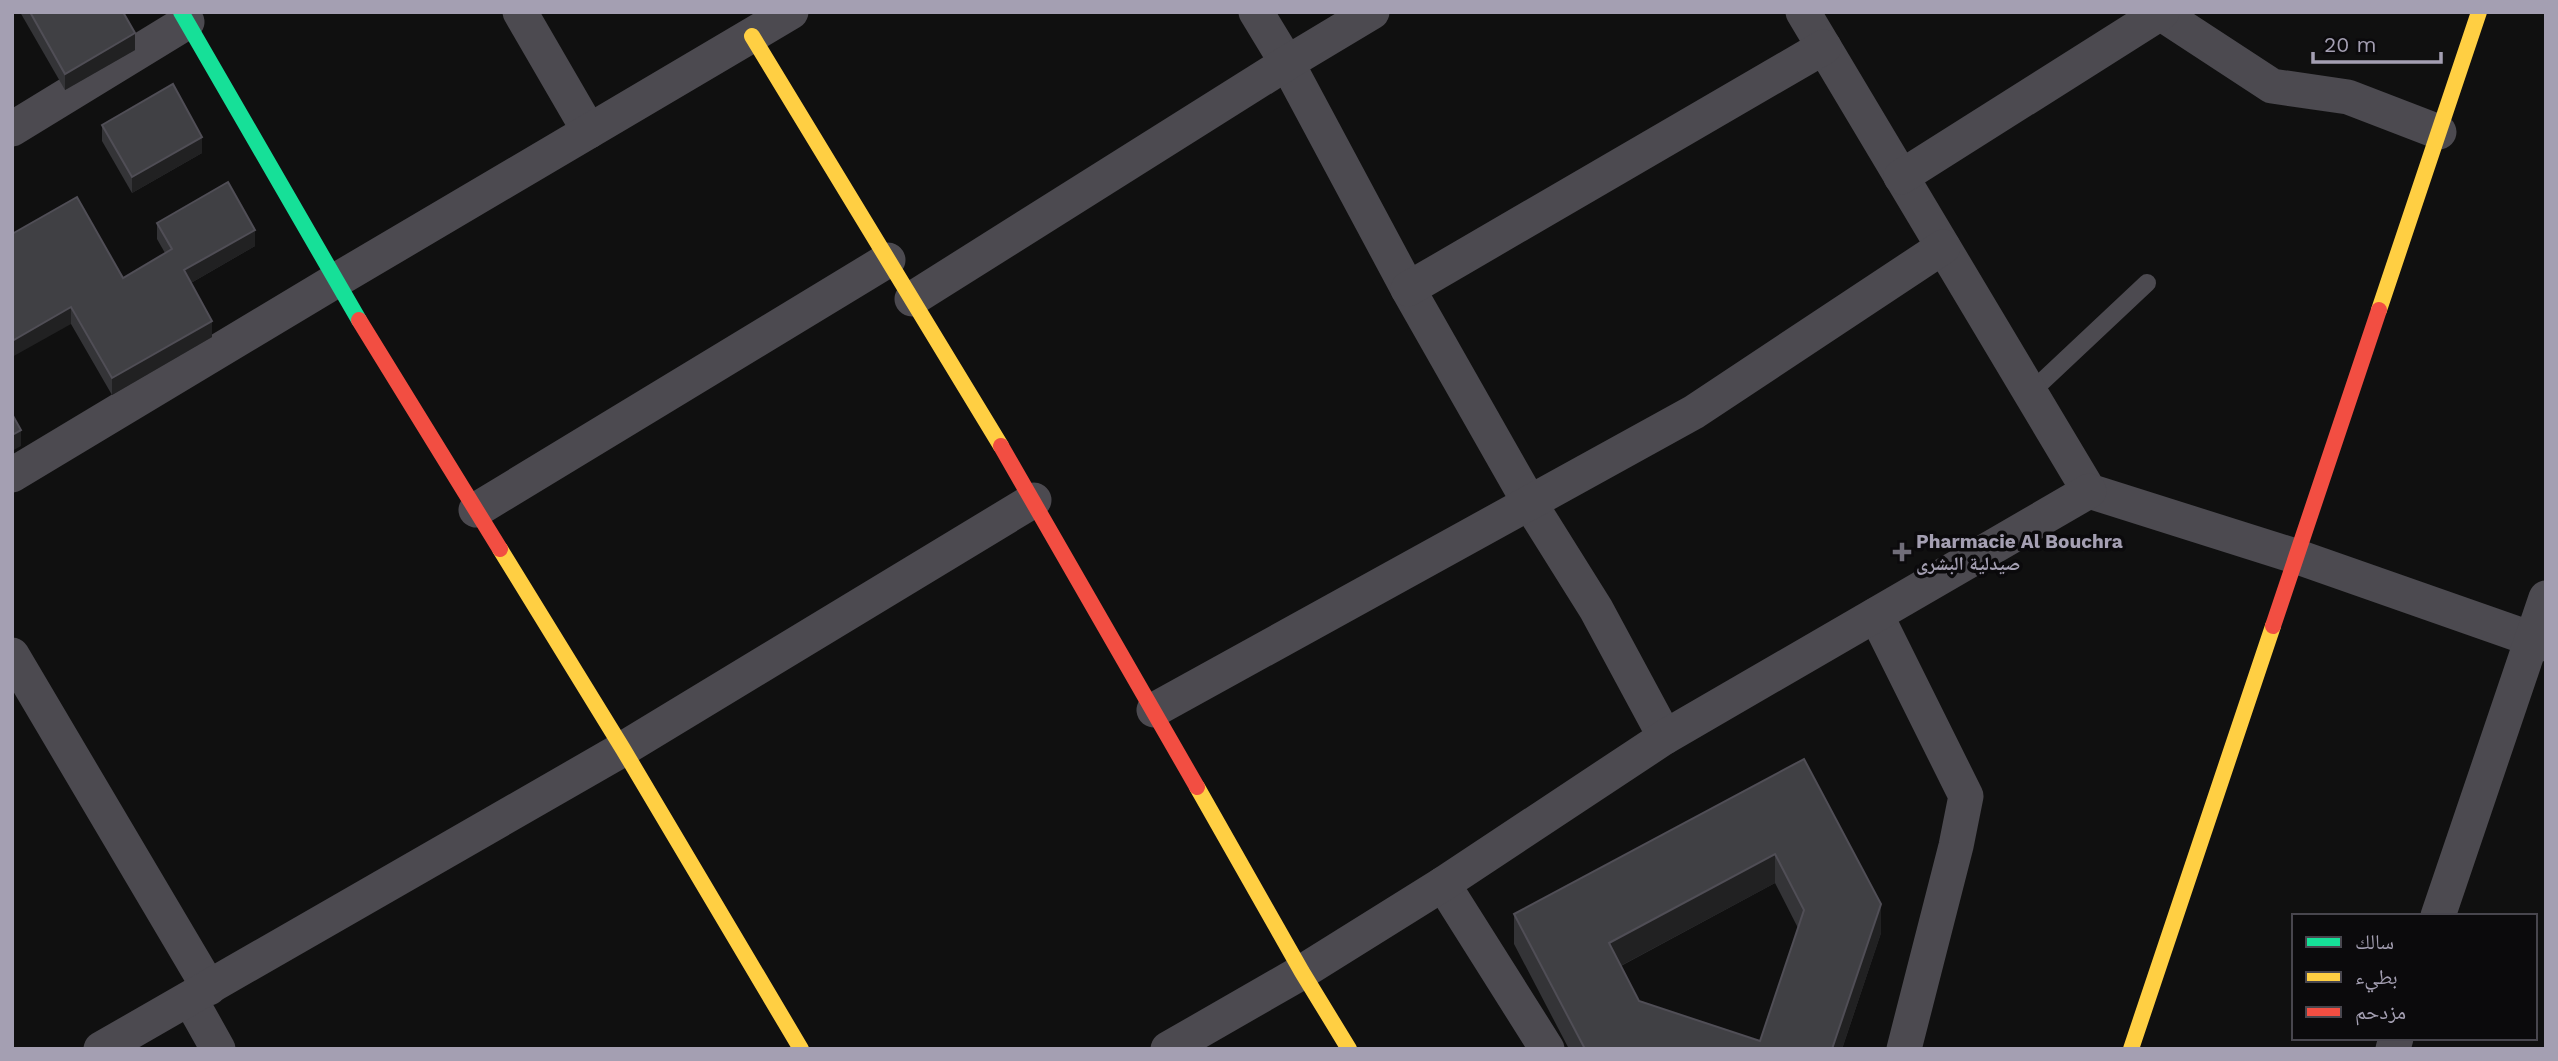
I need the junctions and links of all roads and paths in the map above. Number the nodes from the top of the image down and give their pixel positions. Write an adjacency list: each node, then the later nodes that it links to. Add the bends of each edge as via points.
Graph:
1 (520, 12): 13 (street)
2 (791, 12): 9 (street)
3 (1256, 12): 11 (street)
4 (1372, 12): 11 (street)
5 (1803, 12): 10 (street)
6 (2479, 12): 14 (street)
7 (2161, 13): 14 (street, via 2272,86 2348,97); 15 (street)
8 (184, 17): 12 (street); 18 (street)
9 (752, 36): 13 (street); 17 (street)
10 (1824, 47): 15 (street); 20 (street)
11 (1287, 63): 20 (street); 21 (street)
12 (12, 129)
13 (589, 131): 18 (street)
14 (2439, 132): 28 (street)
15 (1901, 177): 16 (street)
16 (1943, 247): 22 (street); 26 (street, via 1693,412)
17 (888, 260): 21 (street); 27 (street)
18 (335, 281): 23 (street); 27 (street)
19 (2147, 283): 22 (lane)
20 (1408, 289): 26 (street)
21 (912, 299): 25 (street)
22 (2030, 393): 24 (street)
23 (12, 475)
24 (2089, 491): 28 (street); 30 (street)
25 (1034, 500): 33 (street); 35 (street)
26 (1530, 502): 33 (street); 34 (street, via 1596,609)
27 (476, 510): 35 (street)
28 (2298, 557): 31 (street); 47 (street)
29 (2546, 598): 31 (street)
30 (1876, 615): 34 (street); 46 (street, via 1966,796)
31 (2539, 642): 37 (street)
32 (12, 655): 39 (street)
33 (1154, 710): 38 (street)
34 (1665, 737): 36 (street)
35 (623, 749): 39 (street); 42 (street)
36 (1443, 884): 38 (street); 45 (street)
37 (2439, 914)
38 (1302, 972): 43 (street); 44 (street)
39 (200, 993): 40 (street); 41 (street)
40 (101, 1049)
41 (218, 1049)
42 (801, 1049)
43 (1168, 1049)
44 (1349, 1049)
45 (1547, 1049)
46 (1903, 1049)
47 (2131, 1049)

